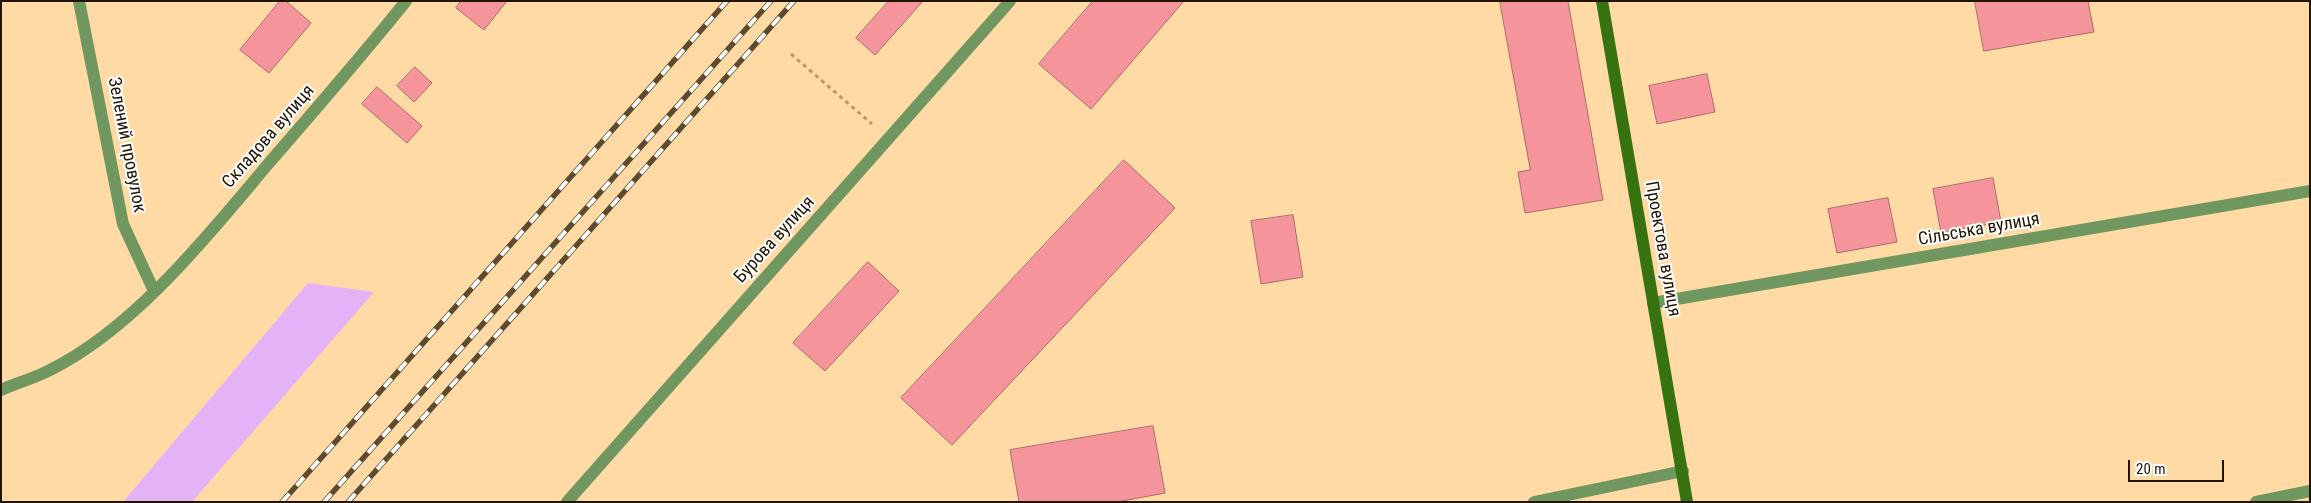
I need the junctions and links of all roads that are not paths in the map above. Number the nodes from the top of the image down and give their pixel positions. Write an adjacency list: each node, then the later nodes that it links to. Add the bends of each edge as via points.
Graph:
1 (79, 1): 6 (street, Зелений провулок, via 123,224)
2 (406, 1): 6 (street, Складова вулиця, via 199,245)
3 (1010, 1): 11 (street, Бурова вулиця)
4 (1602, 1): 7 (main road, Проектова вулиця)
5 (2310, 191): 7 (street, Сільська вулиця)
6 (154, 291): 8 (street, Складова вулиця, via 102,337 51,370)
7 (1653, 303): 9 (main road, Проектова вулиця)
8 (1, 390)
9 (1683, 471): 12 (street); 13 (main road, Проектова вулиця)
10 (2310, 491): 14 (street)
11 (566, 502)
12 (1534, 502)
13 (1687, 502)
14 (2256, 502)

